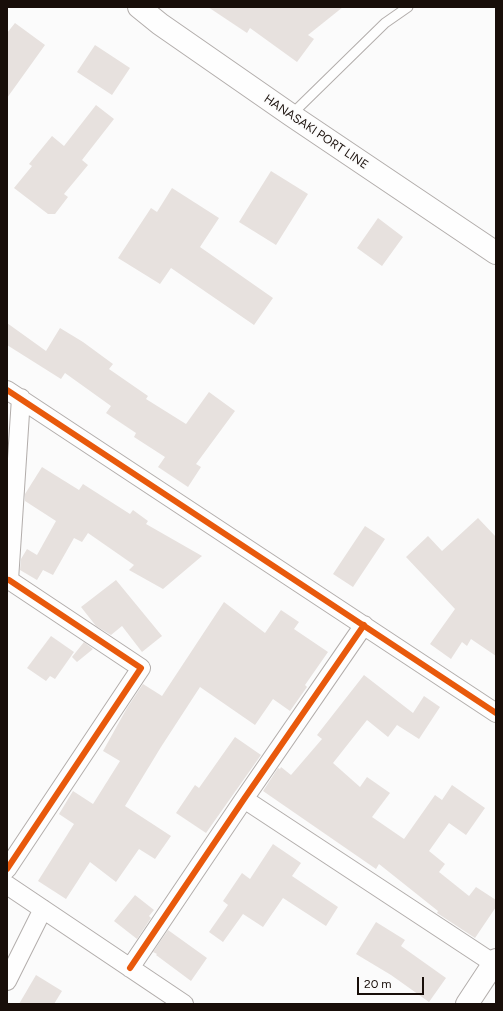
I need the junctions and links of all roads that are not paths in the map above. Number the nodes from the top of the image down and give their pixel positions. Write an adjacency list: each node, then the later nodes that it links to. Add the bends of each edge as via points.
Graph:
1 (138, 7): 3 (main road, HANASAKI PORT LINE)
2 (408, 7): 3 (lane, via 384,23)
3 (291, 115): 4 (main road, HANASAKI PORT LINE)
4 (496, 253)
5 (14, 394): 6 (street); 7 (street)
6 (8, 580): 10 (street, via 141,668)
7 (364, 625): 8 (street); 9 (street)
8 (496, 714)
9 (244, 799): 13 (street); 14 (street)
10 (7, 869)
11 (7, 885): 12 (street)
12 (43, 909): 14 (street); 15 (street)
13 (495, 963): 17 (main road)
14 (130, 968): 16 (street)
15 (7, 981)
16 (184, 1004)
17 (467, 1004)

